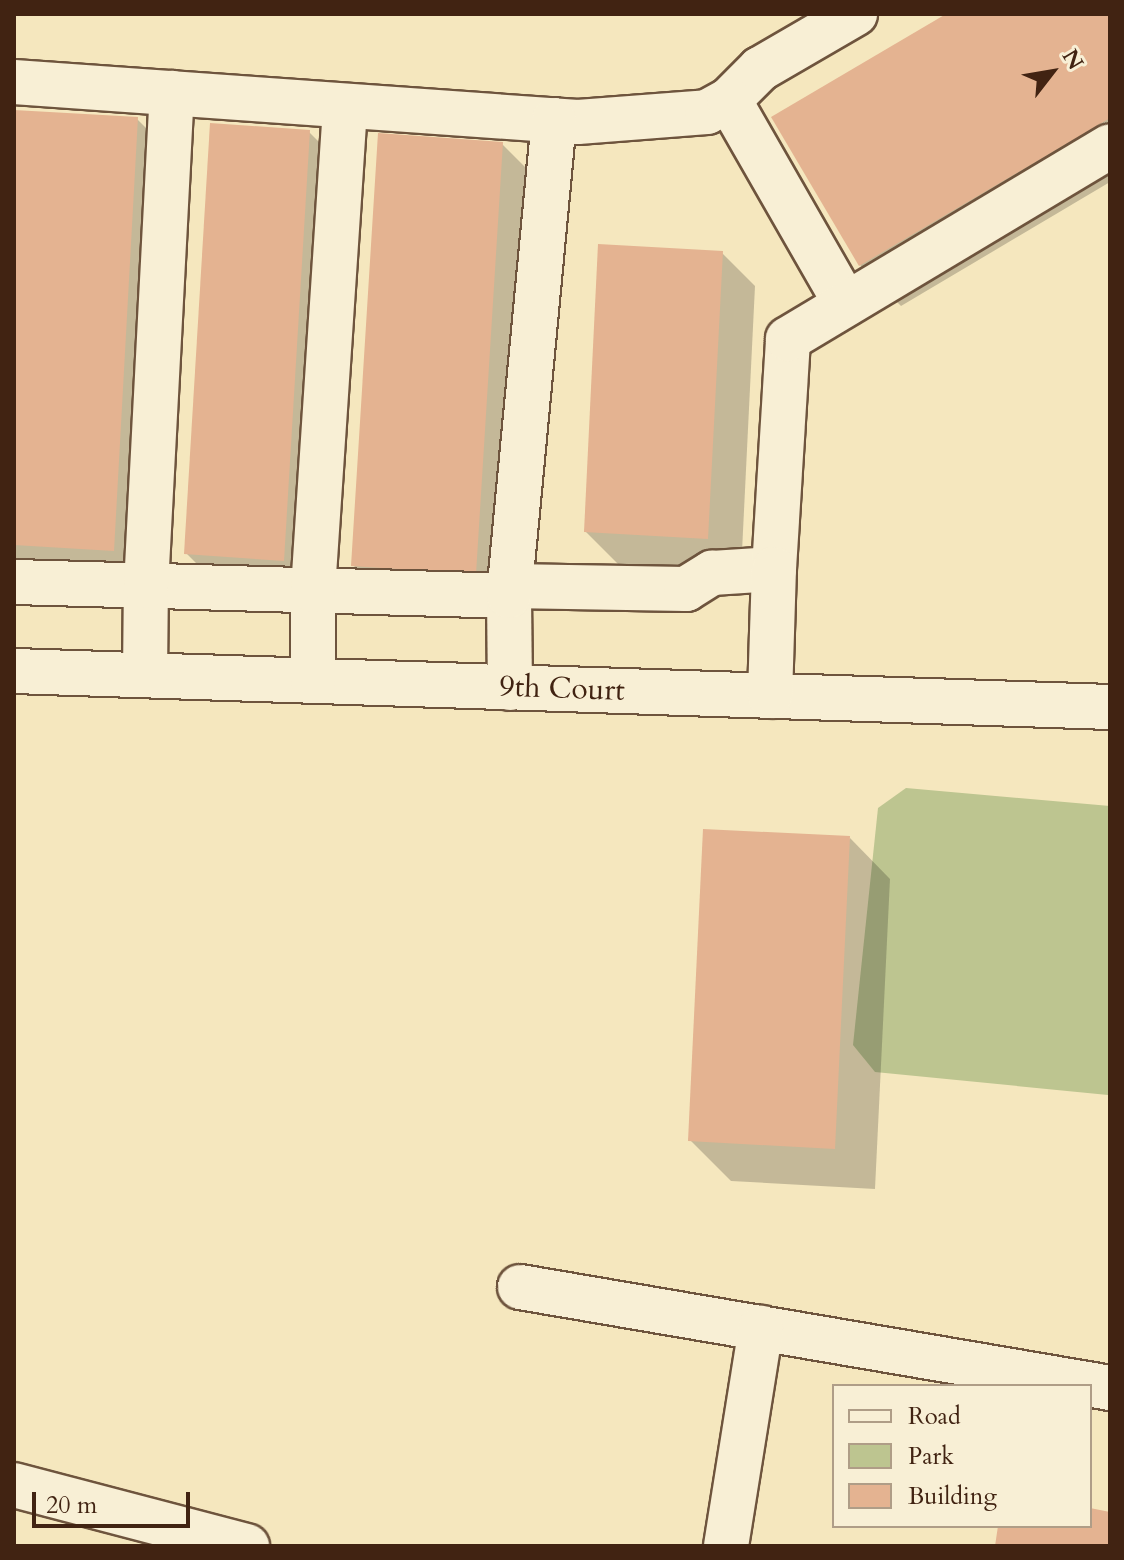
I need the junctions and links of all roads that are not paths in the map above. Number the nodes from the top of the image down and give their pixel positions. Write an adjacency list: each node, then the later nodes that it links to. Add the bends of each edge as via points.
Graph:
1 (855, 14): 4 (street, via 760,69)
2 (14, 82): 3 (street)
3 (172, 93): 5 (street); 11 (street)
4 (729, 100): 6 (street, via 707,112); 8 (street)
5 (345, 106): 6 (street); 12 (street)
6 (554, 120): 13 (street)
7 (1110, 146): 8 (street)
8 (846, 304): 9 (street, via 788,339)
9 (774, 569): 13 (street, via 712,573 686,589); 18 (street)
10 (14, 582): 11 (street)
11 (146, 586): 12 (street); 15 (street)
12 (313, 590): 13 (street); 16 (street)
13 (509, 591): 17 (street)
14 (14, 671): 15 (street, 9th Court)
15 (145, 675): 16 (street, 9th Court)
16 (313, 681): 17 (street, 9th Court)
17 (510, 688): 18 (street, 9th Court)
18 (770, 696): 19 (street, 9th Court)
19 (1110, 707)
20 (520, 1287): 21 (street)
21 (761, 1328): 22 (street); 25 (street)
22 (1087, 1384)
23 (14, 1485): 24 (street)
24 (247, 1546)
25 (726, 1546)

